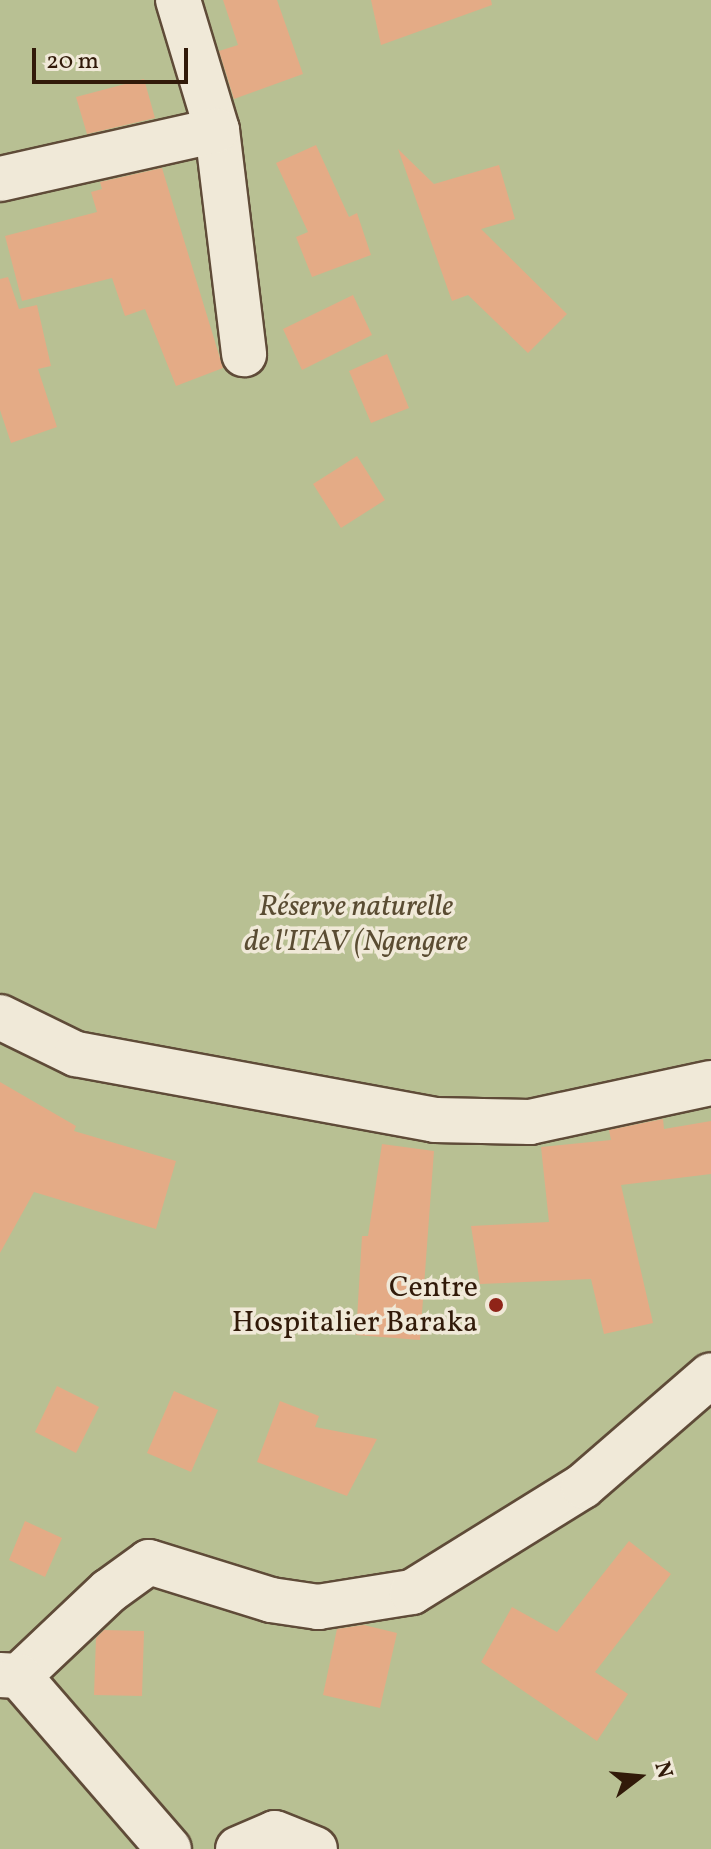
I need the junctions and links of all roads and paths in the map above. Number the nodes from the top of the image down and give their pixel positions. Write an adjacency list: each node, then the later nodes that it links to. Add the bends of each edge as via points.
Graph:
1 (178, 0): 2 (street)
2 (217, 130): 3 (street); 4 (street)
3 (0, 179)
4 (244, 354)
5 (0, 1017): 6 (street, via 76,1054 435,1120 530,1122)
6 (711, 1083)
7 (711, 1375): 8 (street, via 583,1486 412,1592 318,1607 271,1600 149,1562)
8 (9, 1675): 9 (street)
9 (169, 1849)
10 (238, 1849): 11 (street, via 275,1833)
11 (315, 1849)

